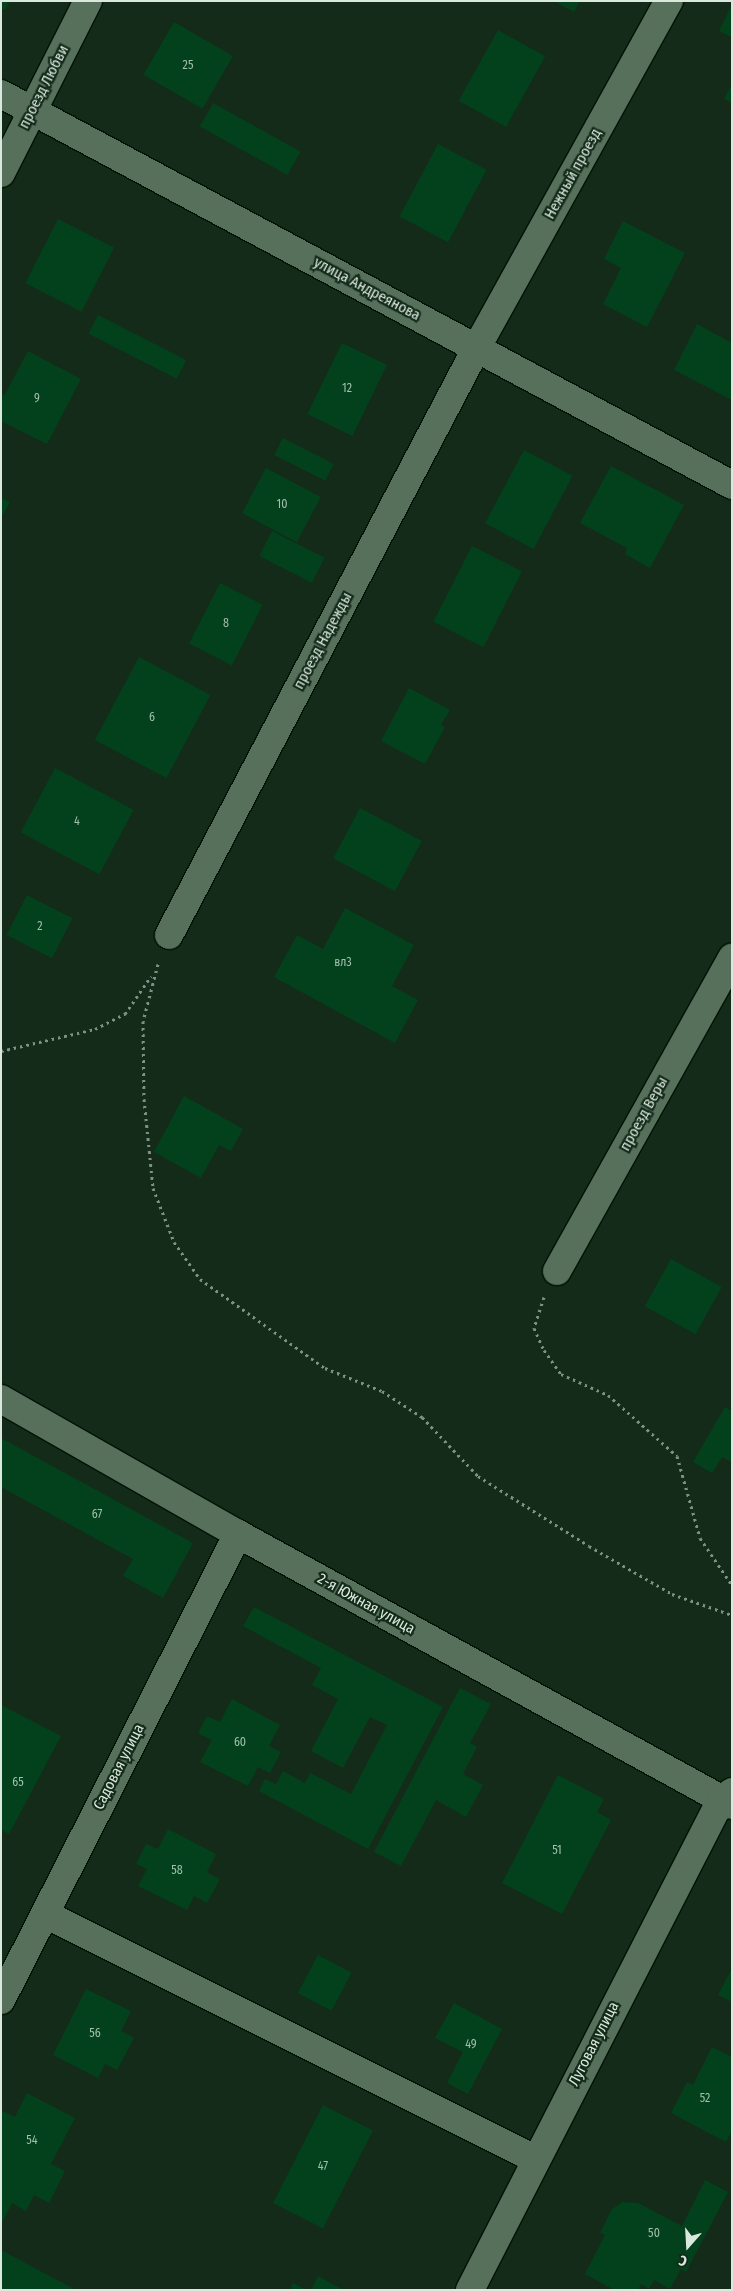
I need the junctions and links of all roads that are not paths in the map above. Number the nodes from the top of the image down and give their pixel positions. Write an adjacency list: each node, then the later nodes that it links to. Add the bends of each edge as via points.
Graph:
1 (88, 1): 4 (street, проезд Любви)
2 (669, 1): 6 (street, Нежный проезд)
3 (1, 94): 4 (street, улица Андреянова)
4 (31, 113): 5 (street, проезд Любви); 6 (street, улица Андреянова)
5 (1, 173)
6 (477, 347): 7 (street, улица Андреянова); 8 (street, проезд Надежды)
7 (732, 485)
8 (169, 935)
9 (732, 958): 10 (street, проезд Веры)
10 (557, 1271)
11 (1, 1399): 12 (street, 2-я Южная улица)
12 (238, 1534): 13 (street, 2-я Южная улица); 14 (street, Садовая улица)
13 (728, 1799): 16 (street, Луговая улица)
14 (45, 1914): 15 (street, Садовая улица); 16 (street)
15 (1, 2000)
16 (535, 2159): 17 (street, Луговая улица)
17 (470, 2290)

